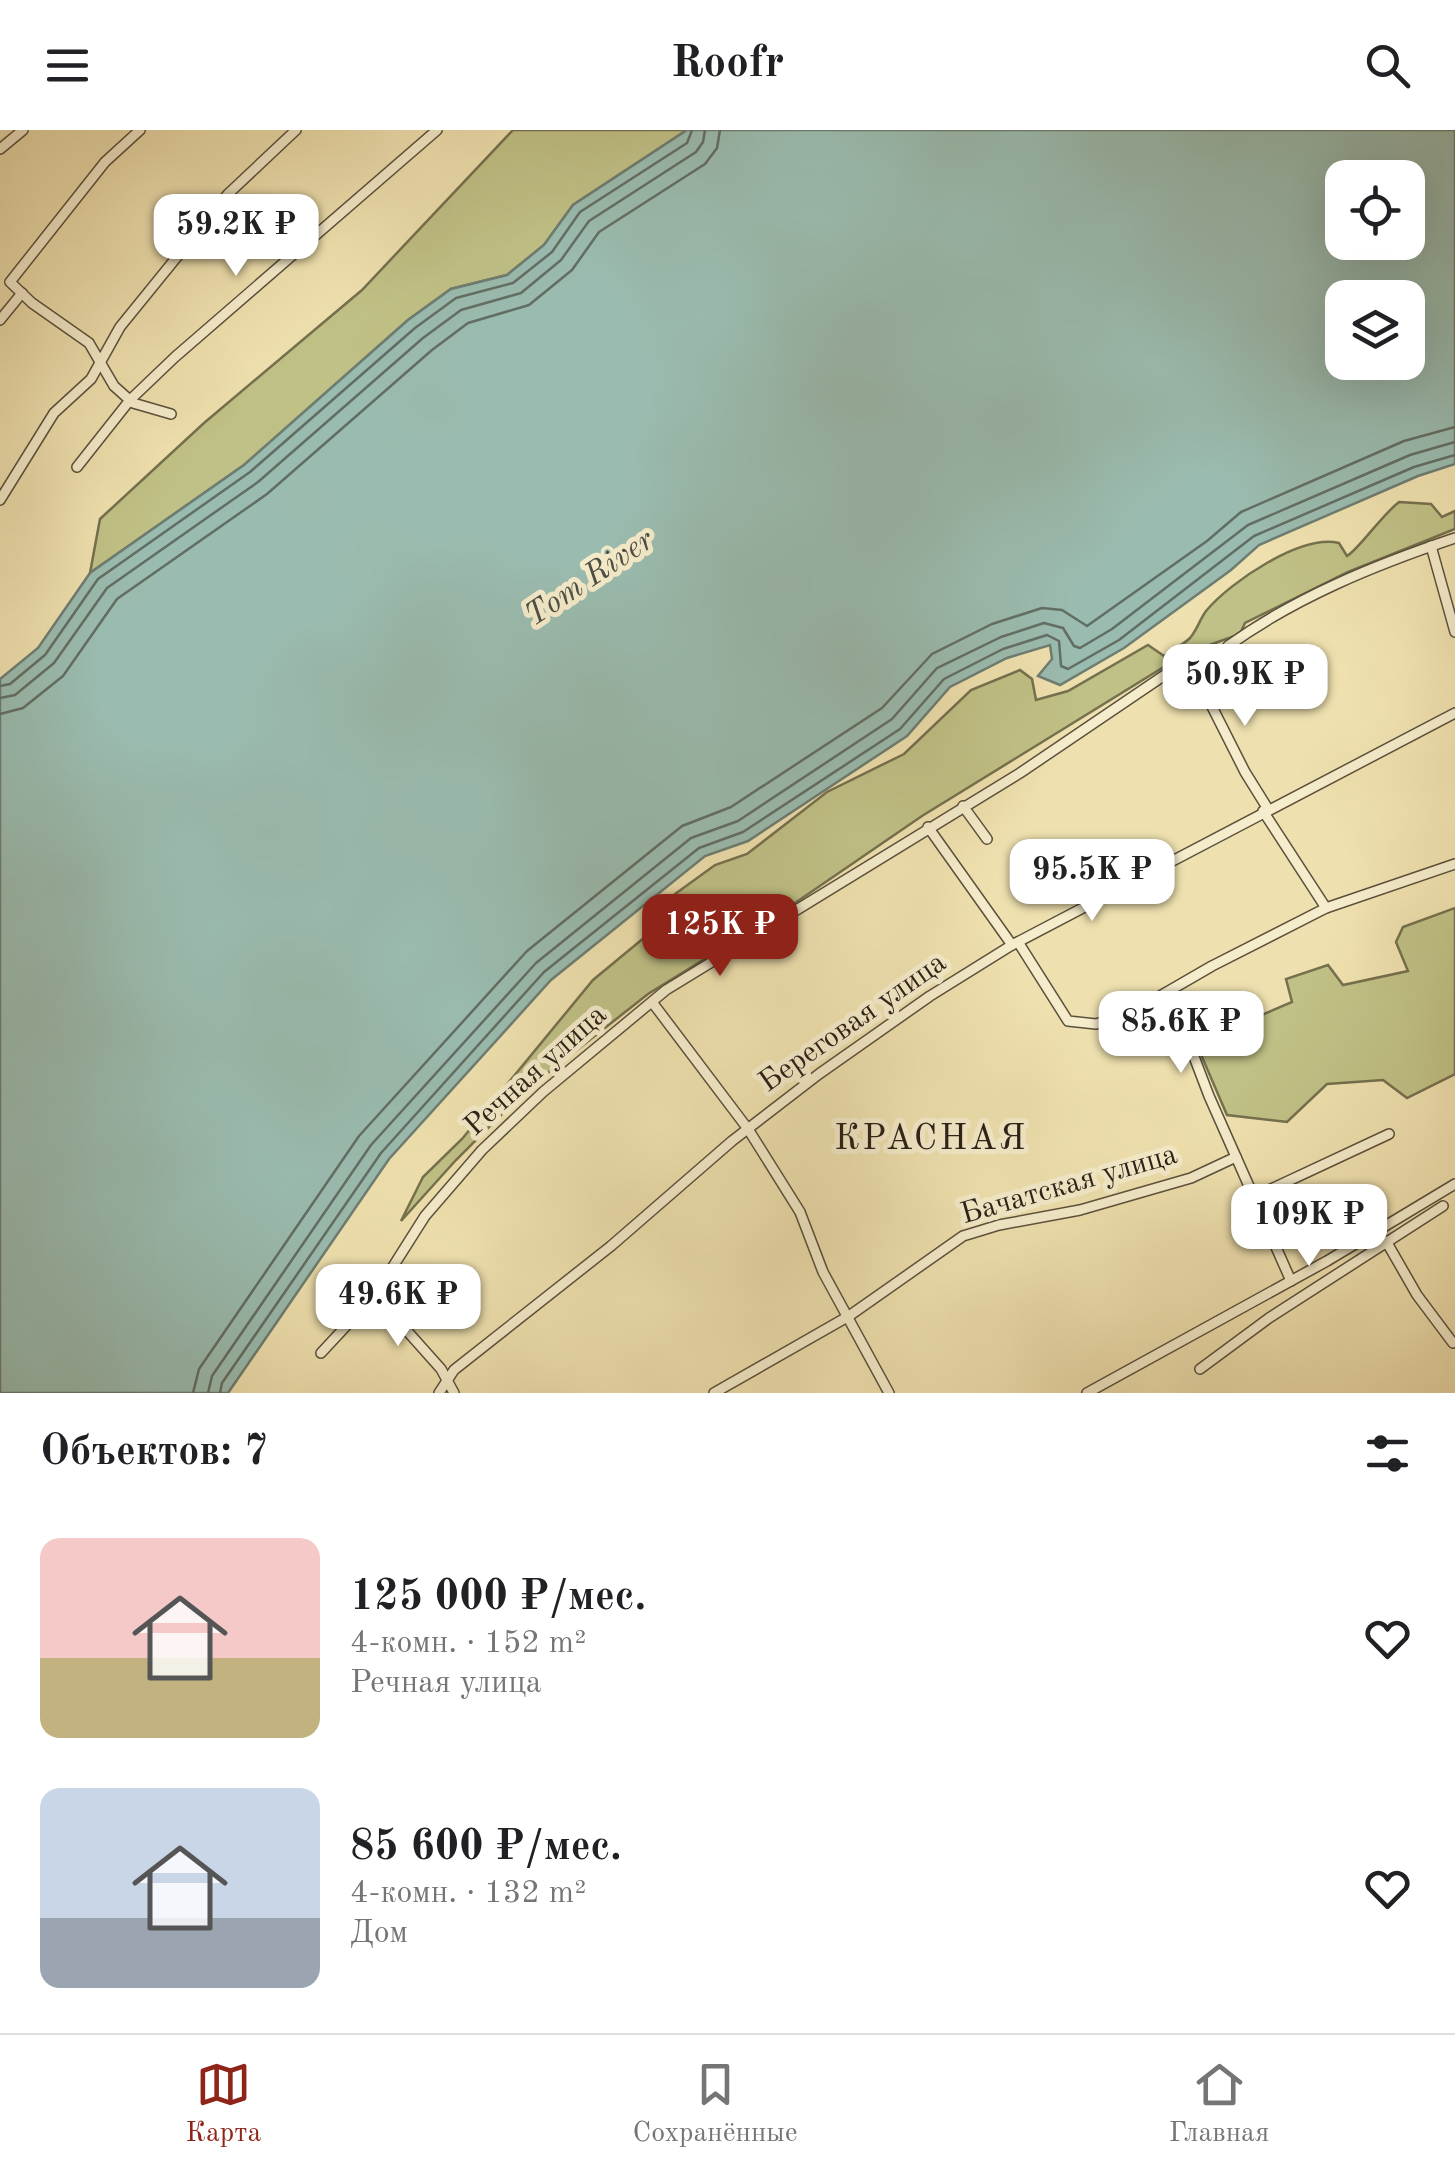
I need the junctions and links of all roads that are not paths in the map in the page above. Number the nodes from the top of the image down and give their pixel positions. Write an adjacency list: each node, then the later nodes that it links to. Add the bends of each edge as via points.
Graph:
1 (24, 130): 5 (street)
2 (140, 130): 6 (street, via 105,162 10,282)
3 (296, 130): 8 (street, via 228,194)
4 (437, 130): 9 (street)
5 (0, 149)
6 (22, 293): 7 (street); 8 (street, via 89,343)
7 (0, 320)
8 (101, 360): 9 (street); 12 (street, via 54,413)
9 (130, 400): 10 (street); 11 (street)
10 (171, 414)
11 (77, 467)
12 (0, 500)
13 (1455, 538): 14 (street)
14 (1430, 546): 15 (street); 16 (street, via 1262,620)
15 (1455, 632)
16 (1228, 646)
17 (1455, 713): 19 (street, Береговая улица)
18 (963, 806): 19 (street, Речная улица, via 1181,664 1192,667); 20 (street, Речная улица); 21 (street)
19 (1266, 810): 23 (street); 24 (street, Береговая улица)
20 (928, 827): 24 (street); 25 (street, Речная улица)
21 (987, 838)
22 (1455, 864): 23 (street)
23 (1326, 908): 24 (street, via 1129,1014 1096,1024 1068,1021)
24 (1015, 943): 27 (street, Береговая улица)
25 (652, 1002): 27 (street); 36 (street, Речная улица, via 482,1150 425,1216)
26 (1188, 1041): 29 (street)
27 (748, 1129): 38 (street, via 800,1212); 43 (street, Береговая улица, via 454,1370)
28 (1388, 1134): 31 (street)
29 (1236, 1157): 31 (street); 38 (street, Бачатская улица, via 1191,1178 1098,1205 963,1236)
30 (1455, 1184): 33 (street)
31 (1254, 1197): 35 (street)
32 (1443, 1206): 34 (street)
33 (1380, 1230): 34 (street); 35 (street)
34 (1386, 1242): 39 (street); 40 (street)
35 (1291, 1281): 37 (street)
36 (375, 1295): 41 (street, Речная улица); 43 (street)
37 (1257, 1300): 39 (street); 48 (street)
38 (848, 1316): 46 (street, Бачатская улица); 47 (street)
39 (1269, 1318): 42 (street)
40 (1453, 1343)
41 (321, 1353)
42 (1200, 1369)
43 (450, 1381): 44 (street, Береговая улица); 45 (street)
44 (439, 1393)
45 (454, 1393)
46 (714, 1393)
47 (889, 1393)
48 (1087, 1393)

